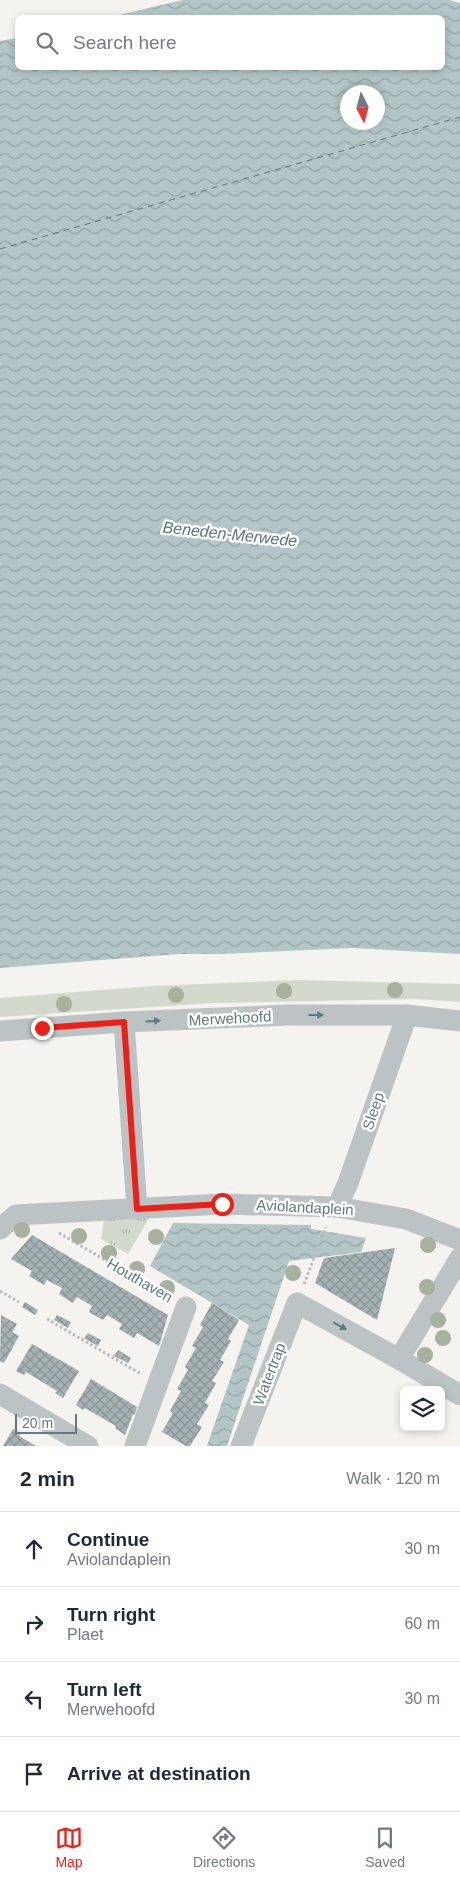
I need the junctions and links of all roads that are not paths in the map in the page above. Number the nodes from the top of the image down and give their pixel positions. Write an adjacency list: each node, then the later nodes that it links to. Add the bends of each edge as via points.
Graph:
1 (407, 1015): 2 (street, Merwehoofd); 3 (street, Merwehoofd, one-way to 1, via 289,1015); 6 (street, Sleep, via 348,1183)
2 (460, 1021)
3 (124, 1022): 4 (street, Merwehoofd); 5 (street)
4 (0, 1031)
5 (137, 1209): 6 (street, Aviolandaplein, via 222,1204); 7 (street, Aviolandaplein, via 16,1215)
6 (332, 1214): 8 (street, Aviolandaplein, via 406,1219)
7 (0, 1228)
8 (460, 1240)
9 (460, 1258): 11 (street)
10 (186, 1307): 15 (street, Houthaven)
11 (399, 1359): 13 (street); 16 (street, Watertrap, one-way to 11, via 297,1302)
12 (0, 1394): 14 (street)
13 (460, 1395)
14 (88, 1446)
15 (136, 1446)
16 (241, 1446)

